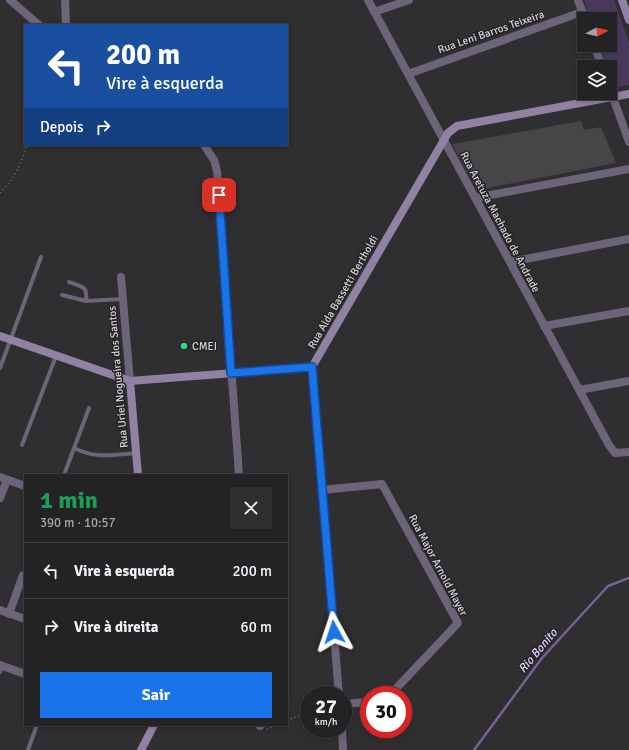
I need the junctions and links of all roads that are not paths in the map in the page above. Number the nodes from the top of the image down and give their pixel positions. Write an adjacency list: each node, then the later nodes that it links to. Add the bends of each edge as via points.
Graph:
1 (10, 0): 11 (street)
2 (65, 0): 12 (street)
3 (368, 0): 7 (street, Rua Aretuza Machado de Andrade)
4 (409, 0): 7 (street)
5 (578, 0): 8 (street)
6 (622, 0): 10 (street)
7 (374, 12): 13 (street, Rua Aretuza Machado de Andrade)
8 (583, 12)
9 (577, 17): 13 (street, Rua Leni Barros Teixeira)
10 (629, 20)
11 (38, 24)
12 (66, 24)
13 (408, 74): 18 (street, Rua Aretuza Machado de Andrade)
14 (629, 94): 15 (street, Rua Alda Bassetti Bertholdi)
15 (617, 96)
16 (597, 100): 18 (street, Rua Alda Bassetti Bertholdi, via 457,126)
17 (614, 100): 19 (street)
18 (443, 139): 22 (street, Rua Aretuza Machado de Andrade); 36 (street, Rua Alda Bassetti Bertholdi)
19 (629, 142)
20 (205, 146): 38 (street, via 214,160 217,171)
21 (629, 169): 22 (street)
22 (475, 198): 25 (street, Rua Aretuza Machado de Andrade)
23 (629, 239): 25 (street)
24 (41, 257): 34 (lane)
25 (510, 262): 32 (street, Rua Aretuza Machado de Andrade)
26 (121, 277): 29 (street, Rua Uriel Nogueira dos Santos)
27 (69, 282): 30 (lane, via 87,291)
28 (62, 295): 30 (lane)
29 (123, 298): 30 (lane); 39 (street, Rua Uriel Nogueira dos Santos)
30 (86, 301)
31 (629, 310): 32 (street)
32 (544, 326): 41 (street, Rua Aretuza Machado de Andrade)
33 (0, 336): 34 (street)
34 (12, 340): 35 (street); 37 (lane)
35 (56, 355): 39 (street); 43 (lane)
36 (312, 367): 38 (street); 52 (street)
37 (0, 368)
38 (231, 373): 39 (street); 49 (street)
39 (130, 381): 46 (street, Rua Uriel Nogueira dos Santos)
40 (629, 381): 41 (street)
41 (579, 390): 45 (street, Rua Aretuza Machado de Andrade, via 614,453)
42 (89, 408): 44 (lane)
43 (22, 445)
44 (74, 448): 46 (lane, via 87,455); 47 (lane)
45 (629, 452)
46 (136, 453): 48 (street, Rua Uriel Nogueira dos Santos)
47 (64, 474)
48 (138, 474)
49 (239, 474)
50 (3, 478): 51 (street); 53 (street)
51 (24, 486)
52 (322, 490): 60 (street); 61 (street, Rua Major Arnold Mayer, via 382,484 458,623)
53 (0, 498)
54 (23, 575): 56 (street)
55 (0, 610): 56 (street)
56 (8, 614): 57 (street)
57 (24, 620)
58 (1, 668): 59 (street)
59 (24, 674)
60 (338, 686)
61 (398, 686)
62 (37, 726): 65 (lane)
63 (153, 726): 66 (street)
64 (343, 738): 67 (street)
65 (28, 750)
66 (141, 750)
67 (344, 750)

